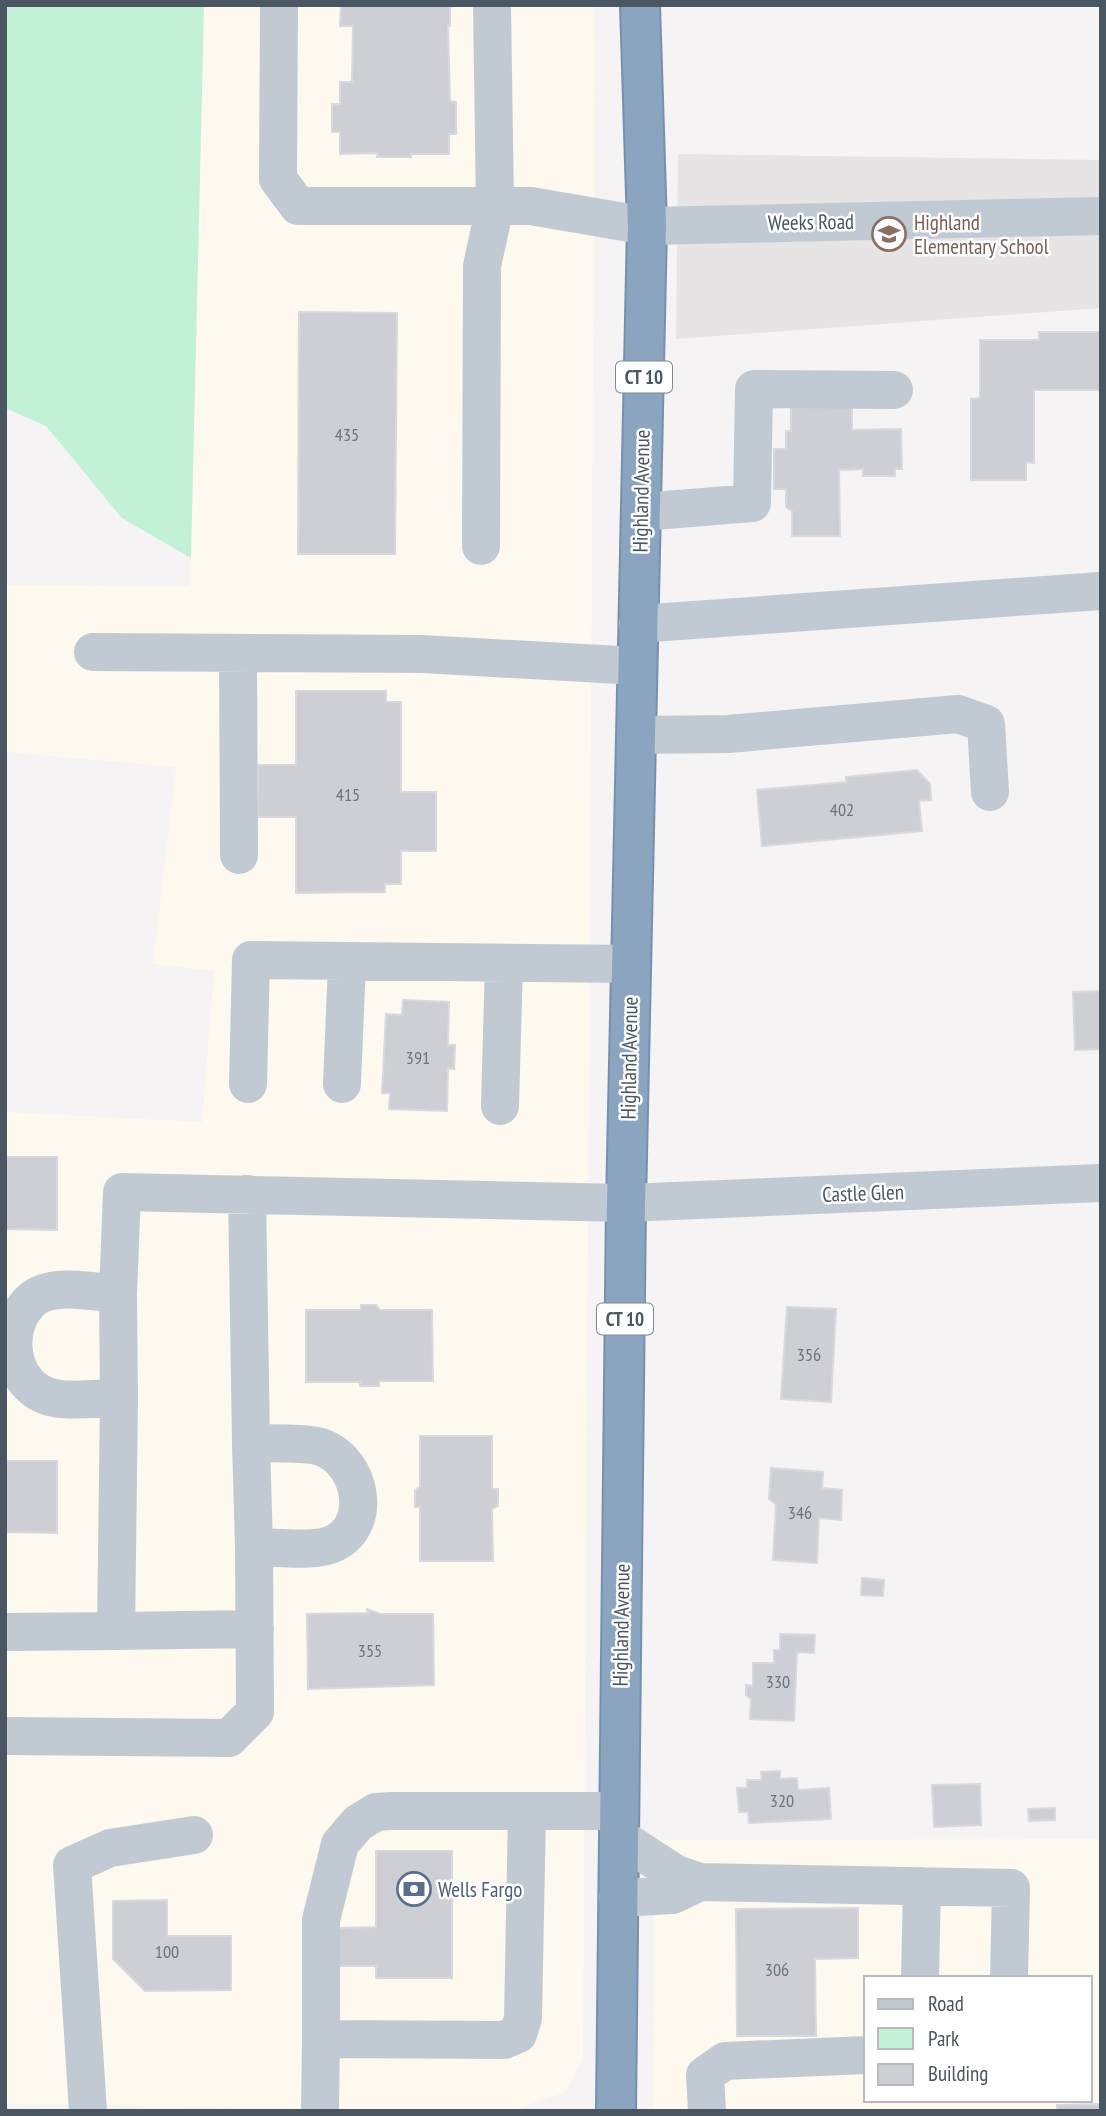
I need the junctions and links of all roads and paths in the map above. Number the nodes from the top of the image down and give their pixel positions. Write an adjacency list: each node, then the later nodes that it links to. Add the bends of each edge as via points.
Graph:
1 (279, 5): 4 (street, Weeks Road, via 278,179 298,206)
2 (492, 5): 4 (street)
3 (640, 5): 6 (highway, Highland Avenue / CT 10)
4 (495, 206): 6 (street, Weeks Road, via 531,206); 9 (street, via 482,266)
5 (1101, 216): 6 (street, Weeks Road)
6 (647, 226): 8 (highway, Highland Avenue / CT 10)
7 (894, 390): 8 (street, via 754,389 752,503)
8 (641, 512): 11 (highway, Highland Avenue / CT 10)
9 (481, 546)
10 (1101, 591): 11 (street)
11 (638, 624): 14 (highway, Highland Avenue / CT 10)
12 (93, 652): 13 (street)
13 (237, 654): 14 (street, via 422,654); 17 (street)
14 (637, 666): 15 (highway, Highland Avenue / CT 10)
15 (636, 736): 16 (street, via 728,734 958,714 986,723); 20 (highway, Highland Avenue / CT 10)
16 (990, 792)
17 (239, 855)
18 (347, 962): 19 (street); 21 (street, via 251,960); 22 (street)
19 (504, 963): 20 (street); 23 (street)
20 (631, 964): 26 (highway, Highland Avenue / CT 10)
21 (248, 1084)
22 (342, 1084)
23 (500, 1106)
24 (1101, 1183): 26 (street, Castle Glen)
25 (247, 1194): 26 (street, Castle Glen); 27 (street, Castle Glen, via 122,1192); 29 (street)
26 (626, 1203): 36 (highway, Highland Avenue / CT 10)
27 (118, 1294): 28 (street); 28 (street, via 57,1290 34,1298 16,1319 10,1341 16,1366 29,1387 54,1398)
28 (118, 1398): 32 (street)
29 (251, 1443): 30 (street); 30 (street, via 320,1447 334,1454 353,1474 358,1500 352,1526 331,1544)
30 (254, 1547): 31 (street)
31 (255, 1629): 32 (street); 34 (street, via 255,1712 229,1738)
32 (117, 1631): 33 (street)
33 (5, 1632)
34 (5, 1736)
35 (527, 1812): 36 (street); 43 (street, via 391,1811 376,1812 358,1823 340,1844 321,1920); 43 (street, via 523,2018 518,2034 504,2040)
36 (619, 1824): 38 (street, via 668,1870); 40 (highway, Highland Avenue / CT 10)
37 (194, 1835): 45 (street, via 110,1848 72,1865)
38 (700, 1882): 39 (street); 40 (street, via 673,1895)
39 (922, 1886): 41 (street); 42 (street, via 1011,1888)
40 (618, 1898): 47 (highway, Highland Avenue / CT 10)
41 (920, 1976)
42 (1009, 1976)
43 (321, 2039): 46 (street)
44 (864, 2055): 48 (street, via 725,2061 705,2075)
45 (88, 2111)
46 (320, 2111)
47 (616, 2111)
48 (707, 2111)

